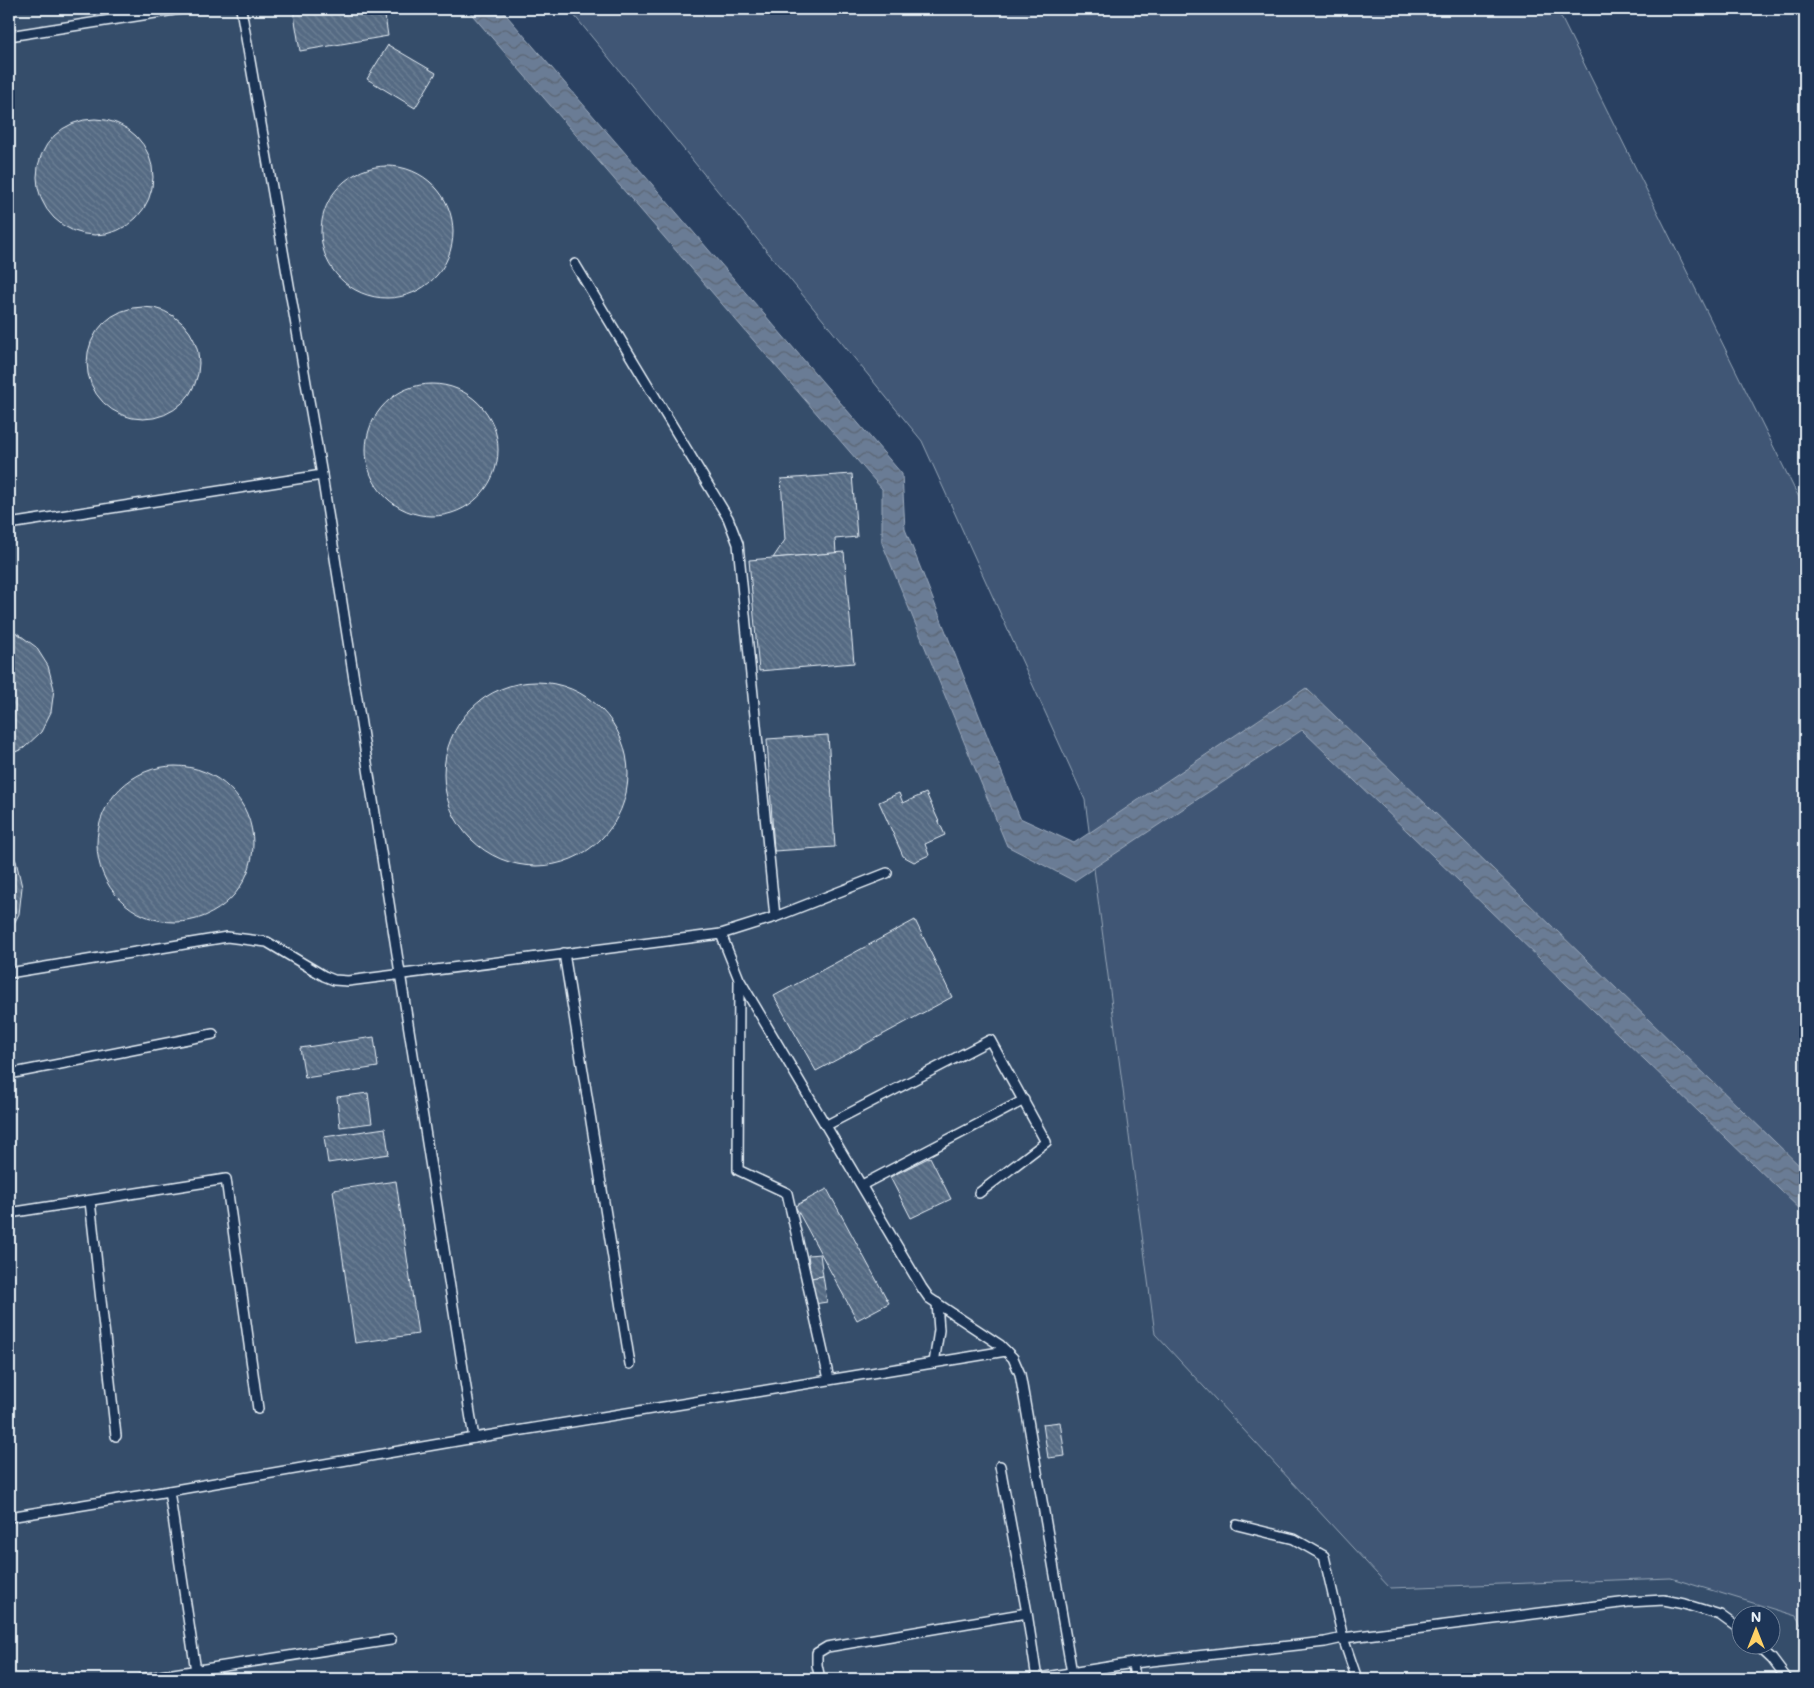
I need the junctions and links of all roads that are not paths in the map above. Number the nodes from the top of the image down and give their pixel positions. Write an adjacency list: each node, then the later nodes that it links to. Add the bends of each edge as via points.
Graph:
1 (181, 9): 3 (lane)
2 (241, 9): 5 (lane)
3 (9, 36)
4 (575, 264): 8 (lane, via 728,518 738,544)
5 (322, 475): 6 (lane); 12 (lane)
6 (9, 524)
7 (887, 874): 8 (lane)
8 (775, 917): 9 (lane)
9 (722, 934): 10 (lane); 13 (lane)
10 (564, 953): 12 (lane); 25 (lane)
11 (9, 973): 12 (lane, via 227,938 267,942 334,980)
12 (400, 973): 29 (lane)
13 (740, 979): 17 (lane); 26 (lane, via 738,1170 787,1193)
14 (213, 1034): 15 (lane)
15 (9, 1074)
16 (1024, 1100): 17 (lane, via 990,1040); 18 (lane); 19 (lane, via 1046,1142)
17 (827, 1124): 18 (lane)
18 (862, 1186): 22 (lane, via 922,1288)
19 (979, 1193)
20 (90, 1201): 21 (lane); 27 (lane, via 226,1179); 28 (lane)
21 (9, 1213)
22 (937, 1303): 23 (lane); 24 (lane, via 939,1330)
23 (1006, 1351): 24 (lane); 41 (lane, via 1020,1374)
24 (934, 1363): 26 (lane)
25 (630, 1364)
26 (829, 1379): 29 (lane)
27 (258, 1409)
28 (116, 1436)
29 (474, 1438): 31 (lane)
30 (1000, 1466): 34 (lane)
31 (169, 1491): 32 (lane); 40 (lane)
32 (9, 1517)
33 (1237, 1525): 36 (lane, via 1294,1539 1324,1556)
34 (1027, 1613): 43 (lane, via 827,1647 817,1653); 45 (lane)
35 (1732, 1624): 36 (lane, via 1720,1616 1664,1600)
36 (1343, 1638): 39 (lane); 47 (lane)
37 (391, 1640): 40 (lane)
38 (1769, 1656): 48 (lane)
39 (1133, 1663): 41 (lane); 46 (lane)
40 (196, 1671): 42 (lane)
41 (1072, 1673): 45 (lane)
42 (141, 1679)
43 (820, 1679)
44 (1033, 1679): 45 (lane)
45 (1037, 1679)
46 (1135, 1679)
47 (1357, 1679)
48 (1787, 1679)

